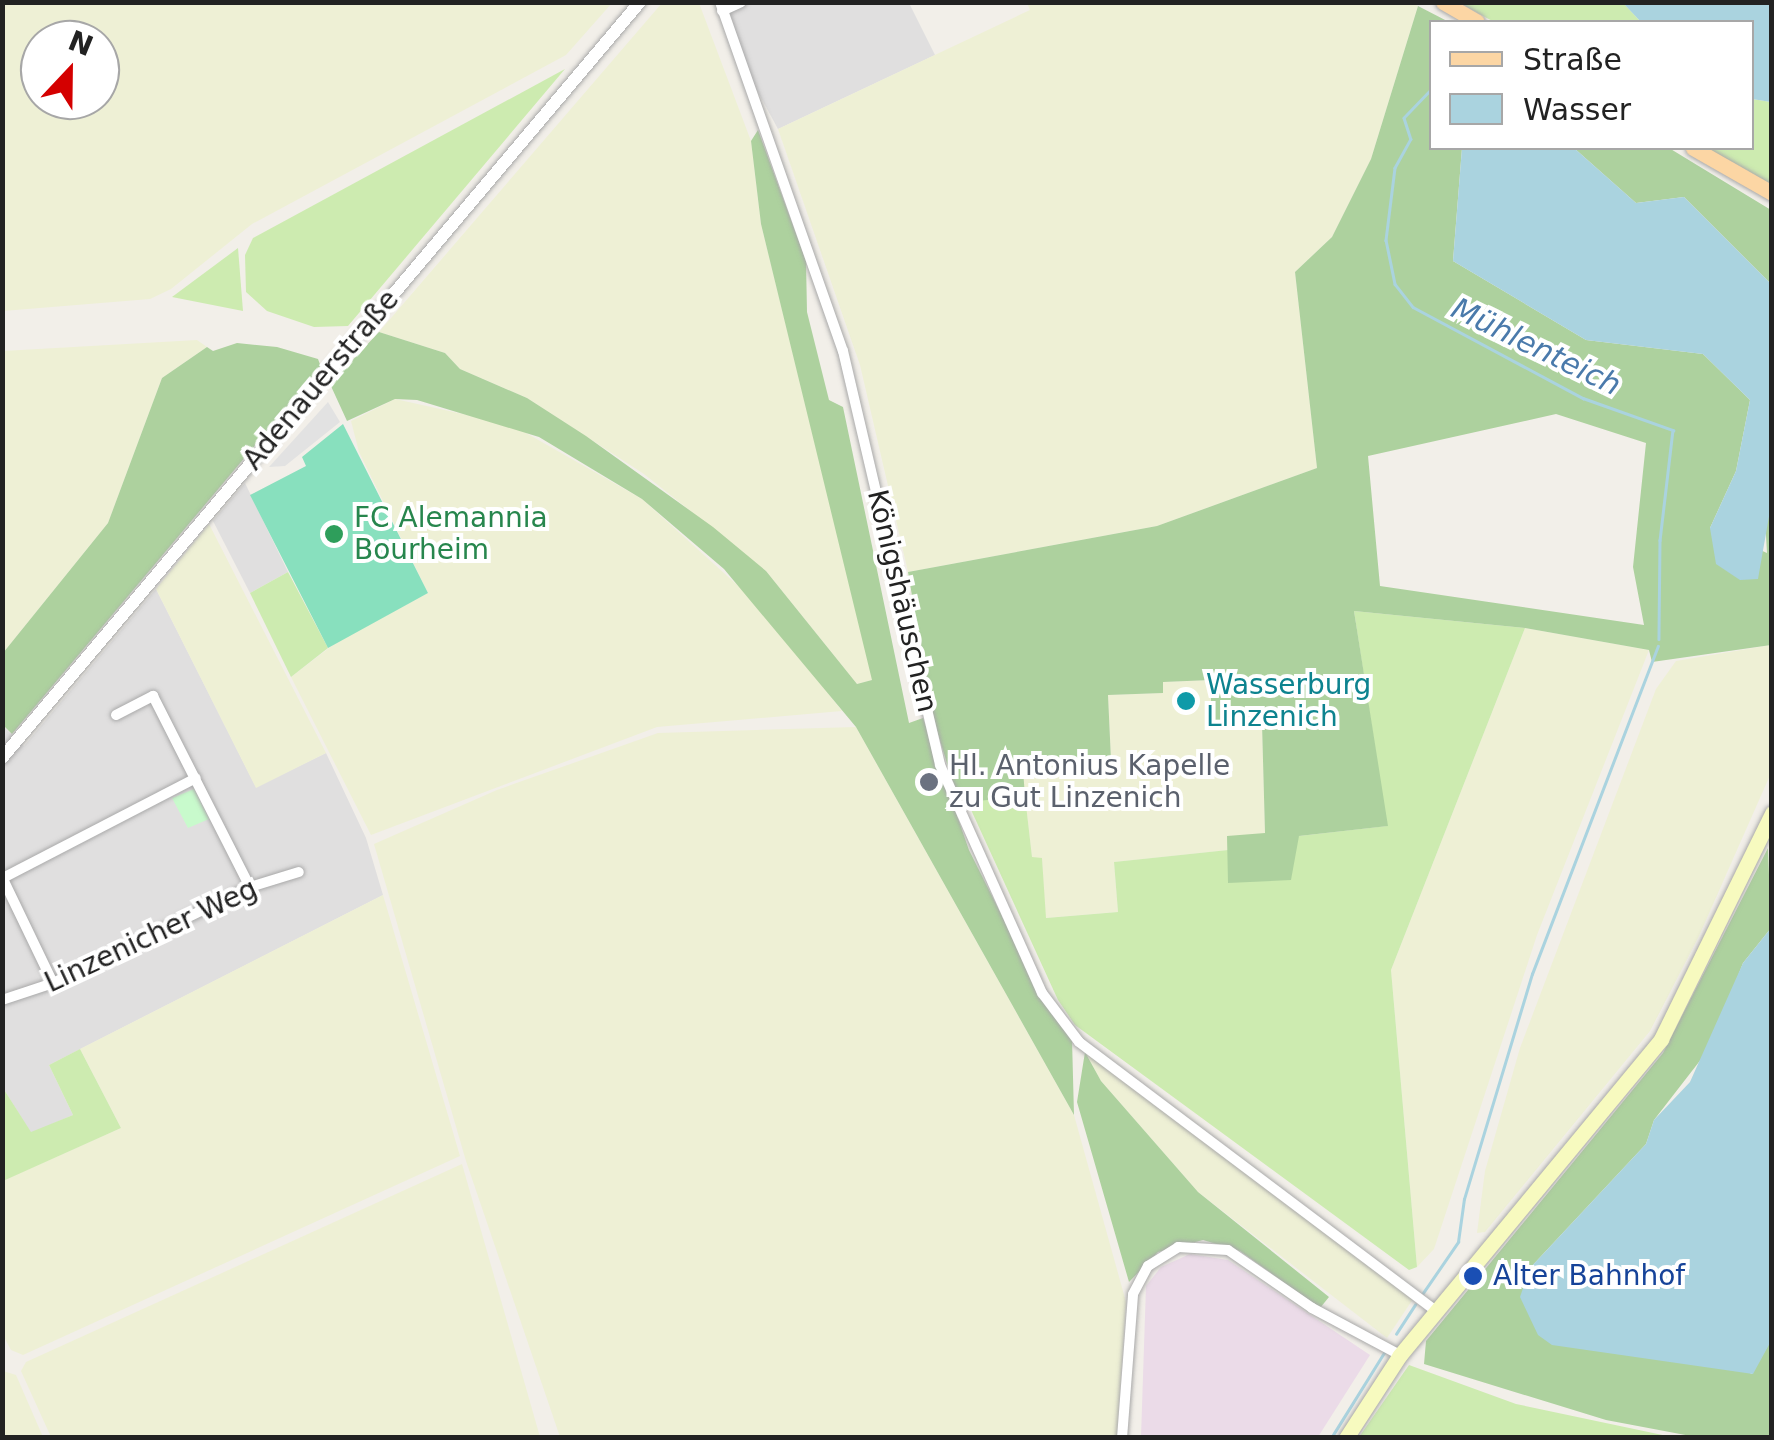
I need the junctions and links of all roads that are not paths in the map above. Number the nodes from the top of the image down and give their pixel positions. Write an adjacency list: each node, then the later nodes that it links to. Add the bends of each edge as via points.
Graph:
1 (640, 2): 9 (street, Adenauerstraße)
2 (741, 2): 4 (street)
3 (1443, 2): 5 (main road)
4 (721, 7): 17 (street, Königshäuschen, via 843,351 940,765 1042,994 1079,1042)
5 (1474, 20)
6 (1697, 150): 7 (main road)
7 (1772, 193)
8 (116, 715): 10 (street, via 153,696)
9 (2, 758)
10 (196, 778): 13 (street); 14 (street)
11 (1772, 813): 17 (main road, via 1661,1039)
12 (299, 872): 14 (street, Linzenicher Weg)
13 (3, 877): 15 (street)
14 (250, 887): 15 (street, Linzenicher Weg)
15 (53, 983): 16 (street, Linzenicher Weg)
16 (2, 1000)
17 (1436, 1311): 18 (main road)
18 (1400, 1355): 19 (street, via 1212,1245 1168,1251 1136,1286); 20 (main road)
19 (1122, 1438)
20 (1346, 1438)

